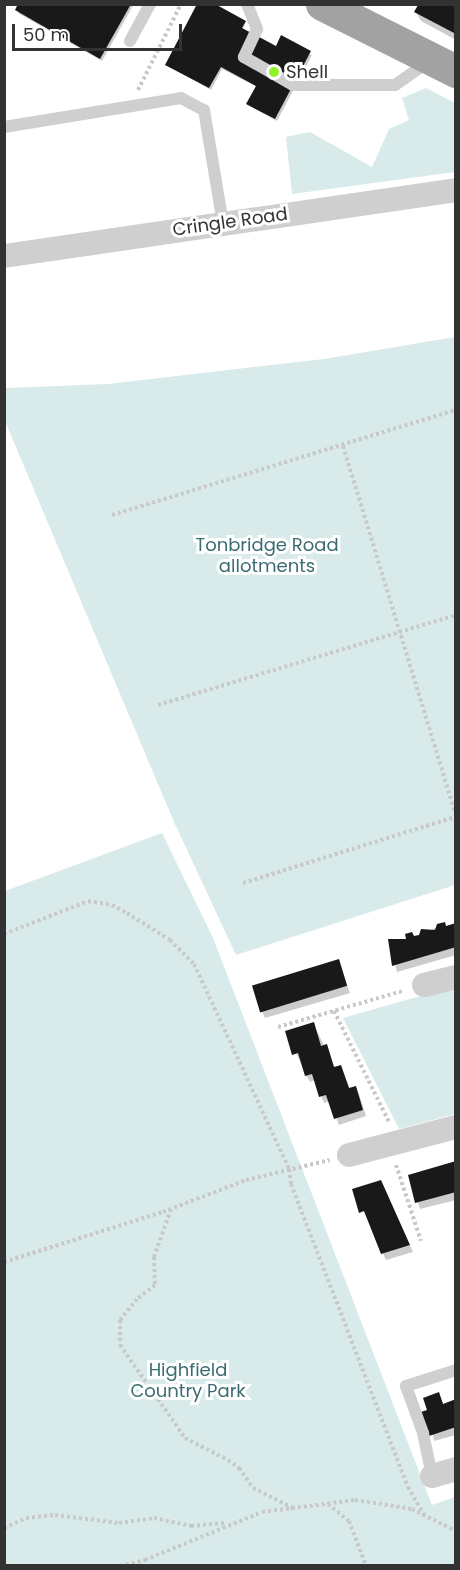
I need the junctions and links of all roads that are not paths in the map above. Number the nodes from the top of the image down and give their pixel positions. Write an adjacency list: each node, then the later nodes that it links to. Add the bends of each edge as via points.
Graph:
1 (150, 4): 4 (lane)
2 (247, 4): 5 (lane, via 257,29 244,57 293,85 395,85)
3 (322, 4): 5 (highway)
4 (130, 40)
5 (444, 65)
6 (4, 127): 8 (lane, via 181,98 204,110)
7 (456, 190): 8 (street, Cringle Road)
8 (223, 223): 9 (street, Cringle Road)
9 (4, 256)
10 (456, 977): 11 (street)
11 (424, 985)
12 (456, 1127): 13 (street)
13 (349, 1155)
14 (456, 1370): 16 (lane, via 406,1386 423,1433)
15 (456, 1469): 16 (street)
16 (432, 1476)

